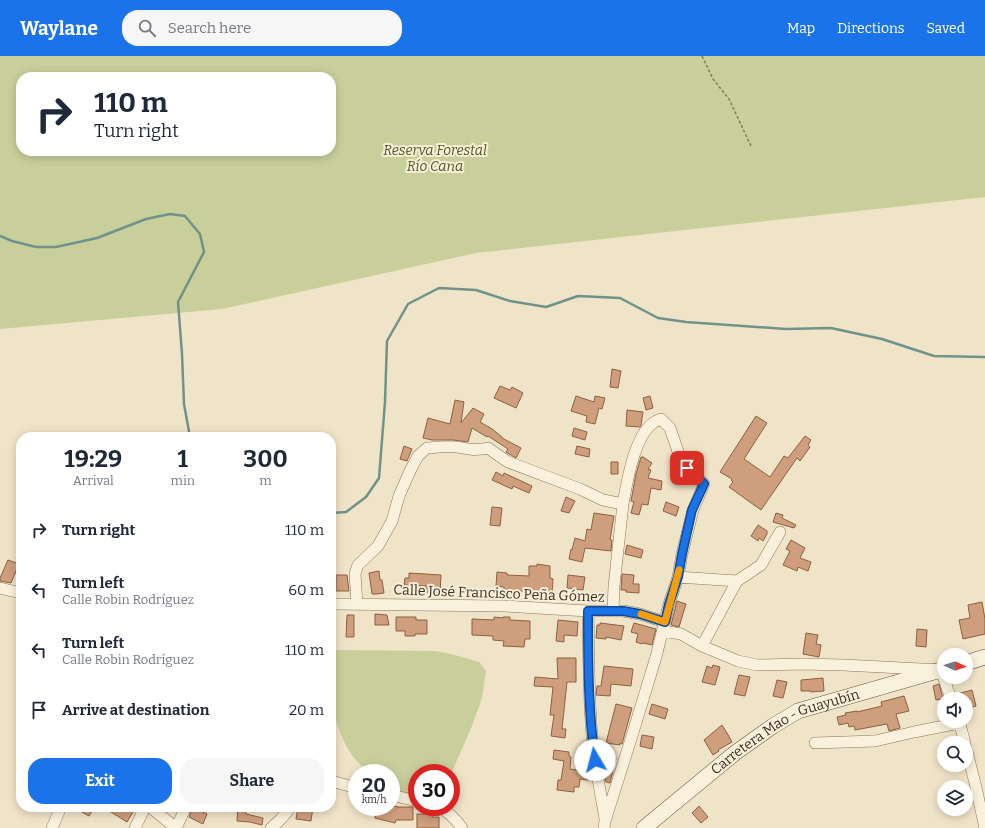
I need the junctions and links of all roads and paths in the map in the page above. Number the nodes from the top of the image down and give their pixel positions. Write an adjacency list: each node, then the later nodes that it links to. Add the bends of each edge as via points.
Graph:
1 (702, 56): 2 (path, via 713,79 729,99)
2 (751, 146)
3 (623, 504): 5 (street, via 632,459 642,436 652,424 661,419 670,428 681,460 704,484 692,510); 10 (street, via 603,500 508,462 488,448 427,448 418,456 410,471 392,521 378,546 358,565 355,574); 12 (street)
4 (780, 532): 6 (street, via 762,566)
5 (678, 577): 6 (street); 13 (street)
6 (737, 581): 14 (street)
7 (0, 588): 8 (street)
8 (16, 592)
9 (336, 604): 10 (street, Calle José Francisco Peña Gómez)
10 (357, 604): 11 (street, Calle José Francisco Peña Gómez, via 504,606)
11 (588, 611): 12 (street, Calle José Francisco Peña Gómez); 32 (street, via 591,722)
12 (613, 611): 13 (street, Calle José Francisco Peña Gómez, via 640,614)
13 (664, 627): 14 (street, Calle José Francisco Peña Gómez); 32 (street)
14 (702, 646): 17 (street, Calle José Francisco Peña Gómez, via 738,661 757,665)
15 (985, 657): 16 (main road)
16 (973, 661)
17 (937, 669)
18 (937, 670): 38 (main road, Carretera Mao - Guayubín, via 798,711 735,753)
19 (937, 727): 20 (street, via 875,741)
20 (815, 743)
21 (972, 772): 23 (street)
22 (336, 783): 24 (street)
23 (975, 783): 25 (street); 39 (street)
24 (348, 786)
25 (985, 790)
26 (59, 812): 33 (street)
27 (143, 812): 34 (street)
28 (156, 812): 35 (street)
29 (184, 812): 35 (street)
30 (287, 812): 36 (street)
31 (452, 816): 37 (street)
32 (605, 824)
33 (52, 828)
34 (135, 828)
35 (176, 828)
36 (271, 828)
37 (462, 828)
38 (644, 828)
39 (985, 828)

